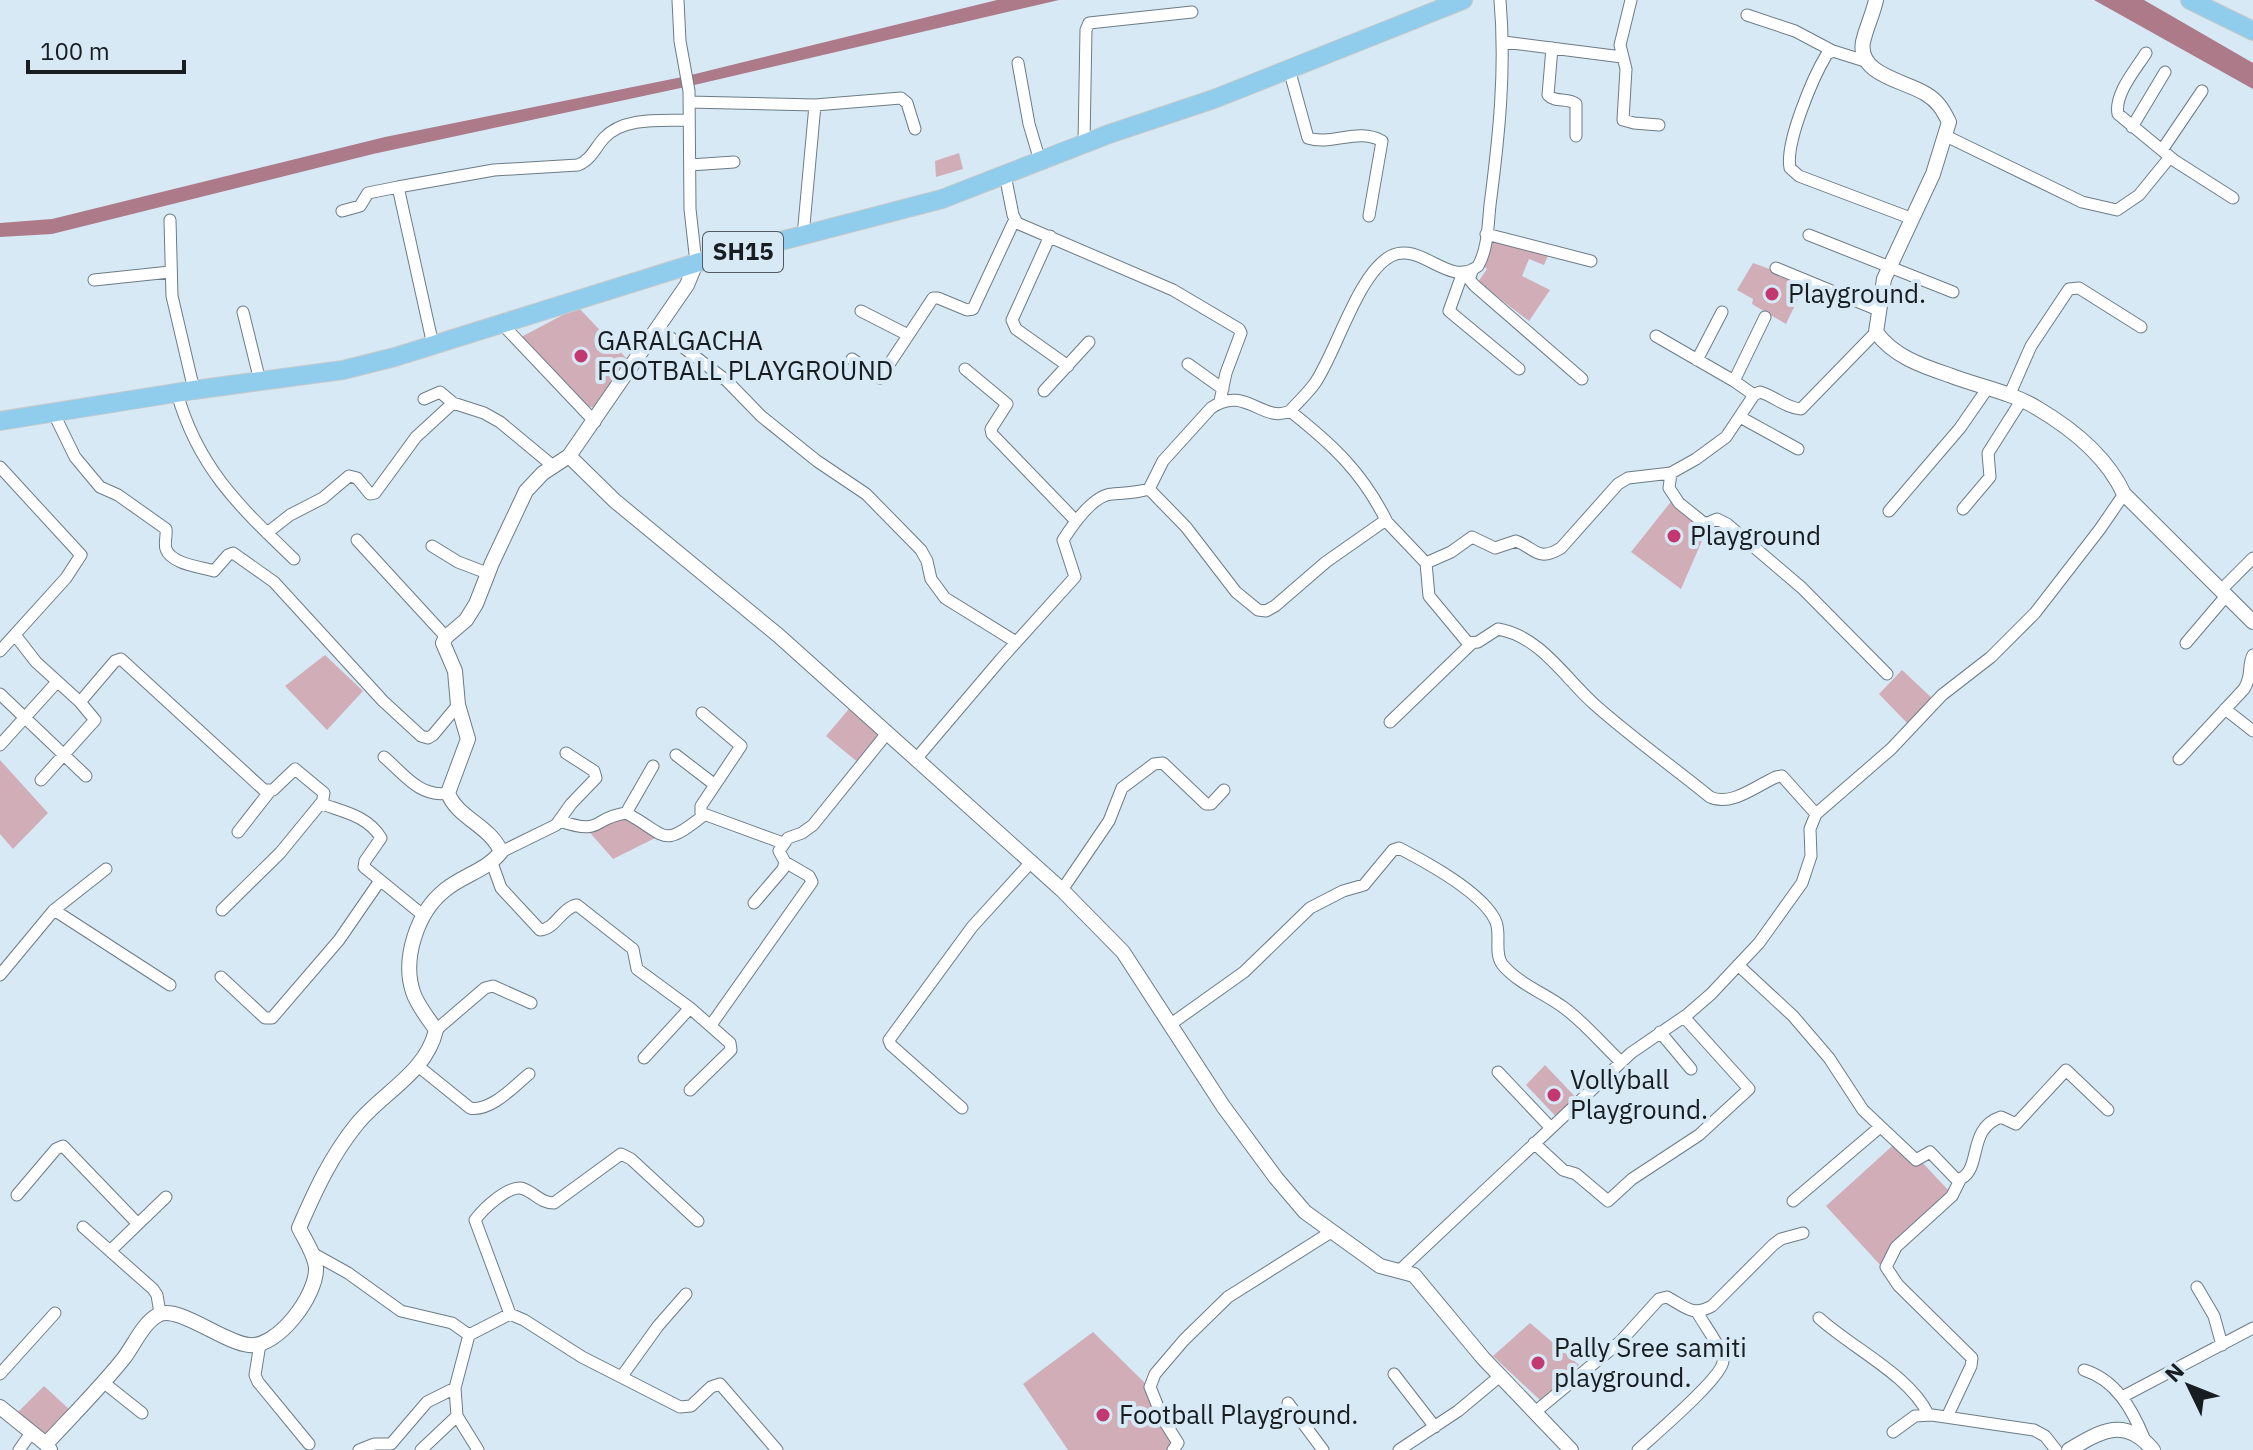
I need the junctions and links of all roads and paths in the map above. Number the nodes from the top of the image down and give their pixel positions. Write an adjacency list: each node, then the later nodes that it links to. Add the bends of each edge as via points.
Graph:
1 (678, 0): 20 (street)
2 (1463, 0): 17 (main road, SH15)
3 (1500, 0): 10 (street)
4 (1631, 0): 14 (street)
5 (1876, 0): 15 (street, via 1863,43)
6 (2195, 1): 9 (main road)
7 (1192, 12): 28 (street, via 1089,23)
8 (1747, 15): 12 (street)
9 (2253, 31)
10 (1504, 42): 11 (street); 41 (street, via 1499,139)
11 (1552, 48): 14 (street); 26 (street, via 1548,95 1576,104)
12 (1831, 50): 15 (street); 39 (street, via 1798,123 1789,150 1790,168)
13 (2146, 53): 24 (street, via 2116,105)
14 (1622, 57): 23 (street, via 1623,120)
15 (1868, 62): 27 (street, via 1940,104 1949,122)
16 (1018, 63): 30 (street)
17 (1289, 69): 28 (main road, SH15); 37 (street, via 1308,138 1356,135 1382,141)
18 (2165, 72): 24 (street)
19 (2202, 91): 29 (street)
20 (689, 96): 21 (street); 22 (street)
21 (815, 105): 25 (street, via 901,98); 43 (street)
22 (689, 120): 32 (street); 34 (street, via 624,125 578,165 494,170)
23 (1659, 125)
24 (2132, 127): 29 (street)
25 (915, 129)
26 (1576, 136)
27 (1946, 136): 29 (street, via 2082,202 2117,210 2139,195); 39 (street)
28 (1084, 143): 30 (main road, SH15)
29 (2166, 154): 35 (street)
30 (1040, 161): 33 (main road, SH15)
31 (734, 162): 32 (street)
32 (690, 165): 46 (street)
33 (1005, 175): 38 (street); 43 (main road, SH15, via 942,199)
34 (398, 187): 36 (street, via 368,193 360,206); 65 (street)
35 (2233, 198)
36 (342, 211)
37 (1369, 216)
38 (1015, 219): 44 (street); 62 (street, via 975,307 967,310 933,298)
39 (1913, 219): 47 (street)
40 (170, 220): 50 (street)
41 (1486, 234): 45 (street); 49 (street, via 1481,260)
42 (1809, 235): 47 (street)
43 (803, 236): 46 (main road, SH15)
44 (1050, 236): 69 (street, via 1012,320 1016,329); 78 (street, via 1173,290 1239,329)
45 (1591, 261)
46 (696, 263): 58 (main road, SH15); 60 (street)
47 (1890, 265): 52 (street); 53 (street)
48 (1776, 268): 53 (street)
49 (1468, 271): 71 (street, via 1449,311); 72 (street, via 1471,283); 83 (street, via 1441,268 1402,253 1382,263 1360,292 1315,383)
50 (170, 272): 51 (street); 76 (street)
51 (94, 280)
52 (1953, 292)
53 (1878, 310): 61 (street)
54 (861, 311): 62 (street)
55 (243, 312): 73 (street)
56 (1722, 312): 67 (street)
57 (1765, 317): 74 (street)
58 (502, 324): 65 (main road, SH15); 87 (street)
59 (2141, 327): 80 (street, via 2069,289 2031,346)
60 (658, 328): 87 (street); 110 (street, via 884,511 921,550 931,579 945,598)
61 (1876, 332): 75 (street, via 1900,354); 79 (street, via 1801,409 1765,393)
62 (908, 335): 66 (street, via 880,378)
63 (1656, 336): 67 (street)
64 (1089, 342): 69 (street)
65 (433, 345): 73 (main road, SH15, via 343,370)
66 (852, 359)
67 (1697, 360): 74 (street)
68 (1188, 364): 78 (street)
69 (1068, 366): 77 (street)
70 (965, 369): 97 (street, via 1007,404 991,429 996,439)
71 (1519, 369)
72 (1582, 379)
73 (260, 381): 76 (main road, SH15)
74 (1734, 381): 79 (street)
75 (1987, 389): 80 (street); 96 (street)
76 (186, 391): 84 (main road, SH15); 99 (street, via 196,446)
77 (1044, 391)
78 (1221, 395): 83 (street, via 1276,414); 93 (street, via 1163,461)
79 (1754, 395): 85 (street)
80 (2015, 398): 94 (street, via 2089,446 2115,474); 95 (street, via 1988,453 1990,477)
81 (424, 399): 82 (street, via 440,392)
82 (453, 403): 90 (street, via 491,417); 99 (street, via 416,437 375,493 349,476)
83 (1290, 411): 98 (street, via 1354,467)
84 (53, 412): 86 (main road, SH15); 119 (street, via 75,457 100,487 166,529 169,553 214,571 233,553 260,571 421,736 433,735)
85 (1740, 417): 88 (street); 92 (street, via 1719,443)
86 (0, 421)
87 (595, 422): 89 (street)
88 (1798, 449)
89 (569, 456): 90 (street); 125 (street)
90 (553, 466): 105 (street, via 526,491)
91 (0, 467): 108 (street, via 81,555)
92 (1671, 473): 104 (street, via 1618,484 1550,555 1516,541 1495,548 1472,537); 115 (street, via 1669,488 1679,503 1705,524 1717,519 1727,524 1802,588)
93 (1149, 489): 97 (street, via 1110,493); 98 (street, via 1236,592 1258,610 1275,606 1326,562)
94 (2124, 494): 106 (street); 142 (street, via 2035,613)
95 (1963, 509)
96 (1889, 511)
97 (1075, 520): 110 (street, via 1063,540 1075,577)
98 (1387, 522): 104 (street)
99 (267, 533): 103 (street)
100 (357, 540): 109 (street)
101 (432, 546): 105 (street)
102 (2253, 558): 106 (street)
103 (294, 559)
104 (1426, 563): 112 (street, via 1429,596)
105 (487, 573): 109 (street, via 471,614)
106 (2224, 593): 107 (street); 111 (street)
107 (2253, 622)
108 (15, 635): 113 (street); 116 (street)
109 (446, 637): 119 (street)
110 (1016, 642): 131 (street)
111 (2186, 643)
112 (1471, 644): 123 (street); 142 (street, via 1503,629 1541,651 1592,702 1710,797 1728,801 1782,776)
113 (0, 651)
114 (2253, 655): 120 (street, via 2251,679)
115 (1887, 674)
116 (57, 682): 118 (street); 122 (street)
117 (0, 694): 122 (street)
118 (80, 702): 128 (street, via 95,720); 138 (street, via 121,659)
119 (458, 705): 139 (street, via 468,739)
120 (2225, 709): 124 (street); 132 (street)
121 (702, 713): 136 (street, via 741,746)
122 (26, 717): 126 (street); 128 (street)
123 (1390, 722)
124 (2253, 731)
125 (888, 732): 131 (street); 146 (street, via 813,825)
126 (0, 745)
127 (566, 753): 144 (street, via 596,775)
128 (64, 755): 134 (street); 135 (street)
129 (676, 755): 136 (street)
130 (384, 757): 139 (street, via 423,791)
131 (916, 759): 148 (street)
132 (2179, 759)
133 (653, 766): 141 (street)
134 (86, 776)
135 (41, 780)
136 (715, 785): 143 (street, via 701,806)
137 (1224, 790): 152 (street, via 1206,804 1163,763 1154,764 1122,788 1109,821)
138 (270, 791): 140 (street, via 295,769 324,793); 145 (street)
139 (448, 793): 147 (street, via 494,839)
140 (321, 803): 151 (street, via 361,818 379,833 380,843 364,865); 155 (street)
141 (626, 813): 143 (street, via 662,837 680,834); 144 (street, via 592,828)
142 (1816, 814): 157 (street, via 1802,883)
143 (704, 815): 146 (street)
144 (560, 821): 147 (street)
145 (238, 832)
146 (783, 843): 149 (street, via 779,851)
147 (496, 857): 156 (street, via 443,891); 162 (street, via 501,888 540,930 577,905 633,949 637,969)
148 (1032, 861): 152 (street); 175 (street, via 972,927 889,1040)
149 (785, 862): 153 (street); 165 (street, via 812,882)
150 (106, 869): 154 (street)
151 (379, 882): 156 (street); 159 (street, via 339,940 272,1018 265,1018)
152 (1062, 890): 164 (street, via 1123,952)
153 (754, 903)
154 (54, 910): 158 (street); 160 (street)
155 (222, 910)
156 (424, 916): 166 (street, via 413,944 410,974 413,994)
157 (1738, 965): 163 (street); 177 (street, via 1793,1016)
158 (0, 975)
159 (221, 977)
160 (170, 985)
161 (531, 1003): 166 (street, via 493,986 485,988)
162 (690, 1008): 165 (street); 168 (street)
163 (1684, 1017): 167 (street); 179 (street, via 1749,1089 1721,1117 1608,1201)
164 (1171, 1024): 169 (street, via 1238,977 1310,908 1364,885 1399,848 1444,872 1484,907 1496,923 1503,965 1563,1007); 187 (street, via 1276,1178)
165 (711, 1025): 174 (street, via 731,1050)
166 (436, 1030): 170 (street)
167 (1660, 1032): 169 (street); 171 (street)
168 (644, 1058)
169 (1621, 1062): 178 (street)
170 (418, 1066): 173 (street, via 478,1109); 190 (street, via 358,1122 335,1153 299,1228)
171 (1691, 1069)
172 (1498, 1072): 178 (street)
173 (529, 1074)
174 (690, 1090)
175 (962, 1108)
176 (2108, 1110): 180 (street, via 2065,1071 2016,1124 2001,1117 1993,1120 1976,1142 1974,1161)
177 (1880, 1127): 180 (street, via 1913,1159 1930,1152); 183 (street)
178 (1551, 1128): 179 (street)
179 (1534, 1143): 191 (street)
180 (1960, 1180): 217 (street, via 1952,1196 1896,1247 1886,1267 1972,1358)
181 (17, 1195): 185 (street, via 63,1146)
182 (166, 1197): 185 (street)
183 (1793, 1201)
184 (698, 1221): 197 (street, via 626,1154 554,1203 525,1189 509,1190 475,1220)
185 (138, 1224): 189 (street)
186 (83, 1227): 189 (street)
187 (1331, 1232): 191 (street, via 1380,1266); 231 (street, via 1228,1297 1155,1374 1150,1387 1178,1443)
188 (1803, 1233): 194 (street, via 1781,1239 1712,1306)
189 (110, 1251): 196 (street, via 153,1289)
190 (312, 1253): 200 (street, via 401,1311 452,1323); 201 (street, via 316,1268 303,1307 279,1333)
191 (1399, 1271): 207 (street, via 1414,1275 1430,1291)
192 (2197, 1287): 202 (street, via 2214,1316)
193 (686, 1294): 206 (street)
194 (1697, 1312): 213 (street, via 1667,1297 1659,1299 1614,1347); 235 (street, via 1721,1351 1721,1369)
195 (55, 1313): 204 (street)
196 (160, 1313): 201 (street, via 189,1319 226,1340); 208 (street)
197 (510, 1314): 200 (street); 206 (street)
198 (1819, 1318): 215 (street, via 1912,1390)
199 (2253, 1328): 202 (street)
200 (469, 1335): 209 (street)
201 (260, 1344): 222 (street, via 258,1382)
202 (2222, 1345): 210 (street)
203 (2084, 1370): 210 (street, via 2098,1374)
204 (0, 1374)
205 (1394, 1374): 218 (street)
206 (622, 1376): 230 (street, via 686,1408 720,1384)
207 (1500, 1376): 213 (street); 218 (street)
208 (103, 1382): 214 (street); 224 (street)
209 (455, 1388): 216 (street); 227 (street, via 427,1402 391,1444)
210 (2122, 1397): 223 (street)
211 (1288, 1403): 232 (street)
212 (0, 1407): 220 (street)
213 (1535, 1412): 225 (street)
214 (142, 1413)
215 (1928, 1414): 217 (street); 219 (street, via 1915,1416)
216 (457, 1416): 228 (street); 229 (street)
217 (1947, 1417): 236 (street, via 2034,1430)
218 (1435, 1427): 221 (street)
219 (1893, 1432)
220 (31, 1433): 224 (street); 226 (street)
221 (1417, 1439): 233 (street); 234 (street)
222 (309, 1444)
223 (2149, 1444): 237 (street, via 2116,1428)
224 (48, 1447)
225 (1568, 1449)
226 (19, 1450)
227 (359, 1450)
228 (421, 1450)
229 (478, 1450)
230 (777, 1450)
231 (1173, 1450)
232 (1323, 1450)
233 (1399, 1450)
234 (1425, 1450)
235 (1638, 1450)
236 (2056, 1450)
237 (2069, 1450)

